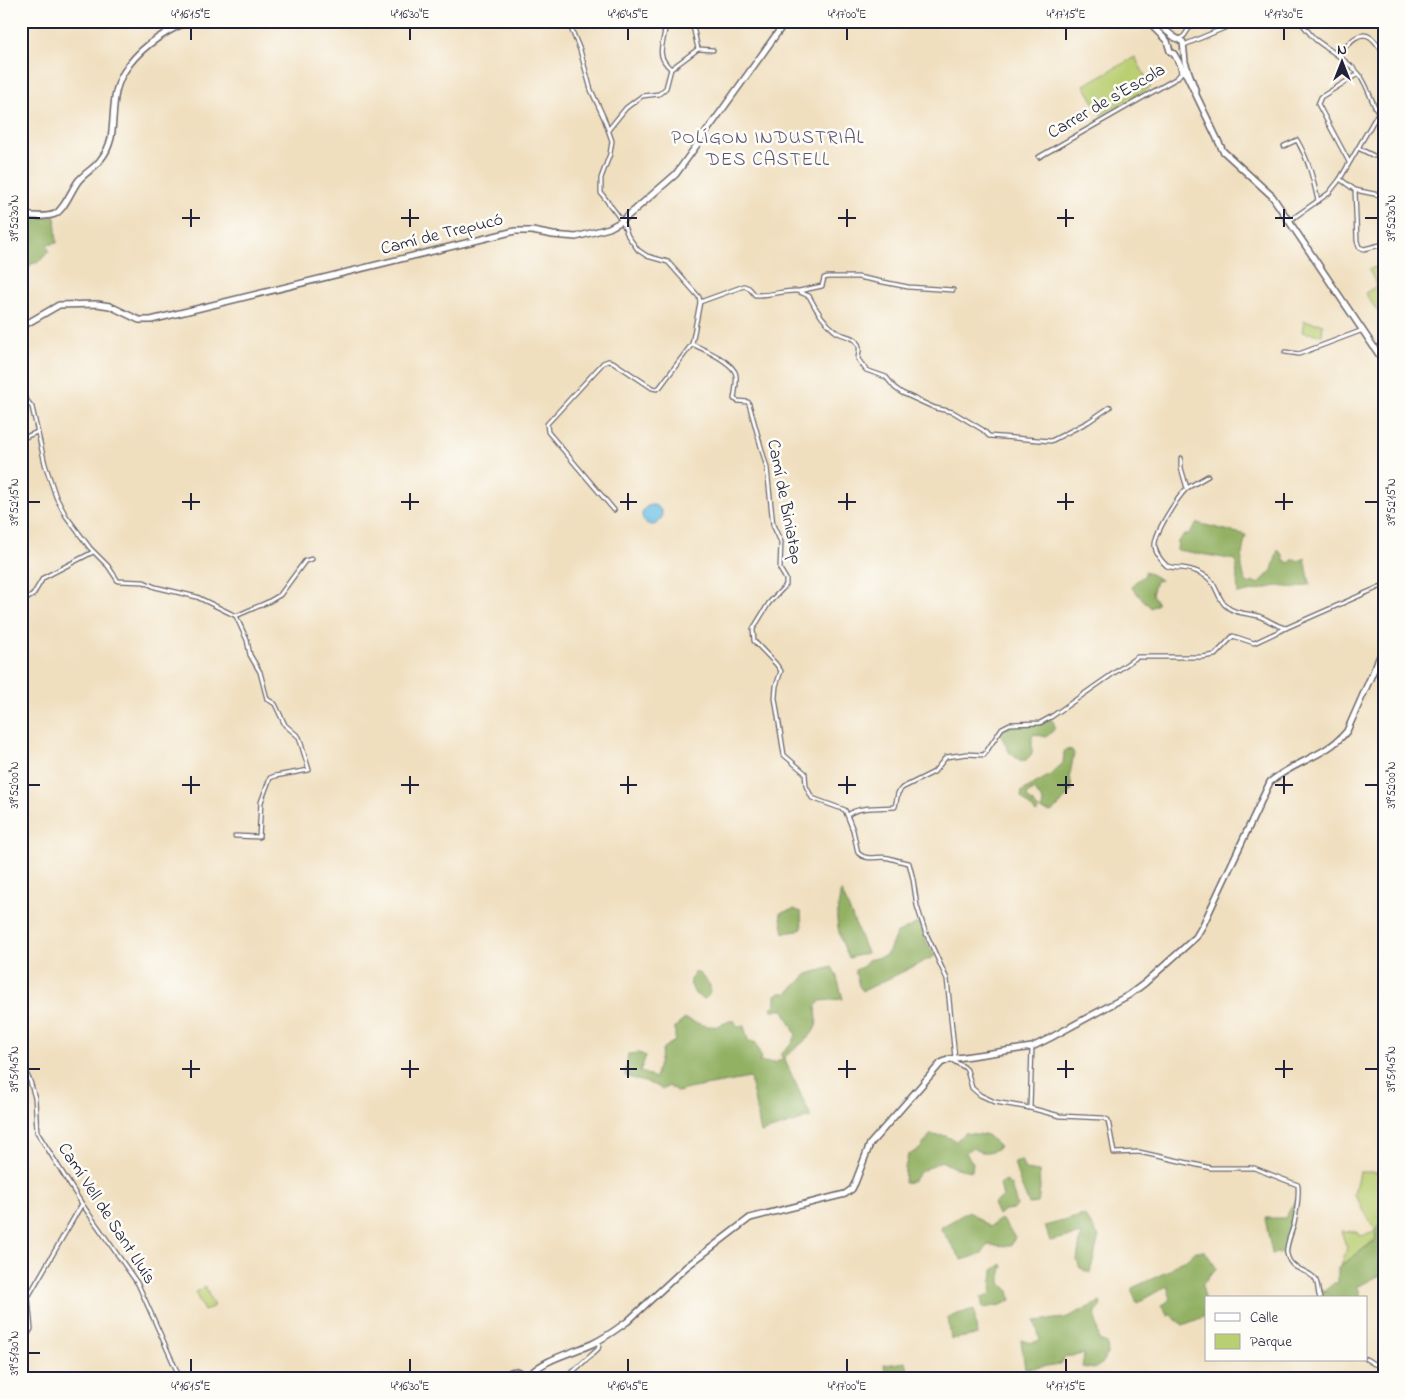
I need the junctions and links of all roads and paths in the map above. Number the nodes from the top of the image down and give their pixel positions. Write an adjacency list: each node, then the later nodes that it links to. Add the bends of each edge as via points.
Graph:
1 (189, 21): 37 (main road, via 155,40 124,72 114,99 107,150 79,180 56,214)
2 (568, 21): 27 (street, via 591,90)
3 (665, 21): 21 (street, via 661,56)
4 (786, 21): 38 (main road, Camí de Trepucó, via 676,174)
5 (1147, 21): 12 (main road)
6 (1154, 21): 11 (main road)
7 (1194, 21): 11 (street, via 1184,36)
8 (1241, 21): 13 (street)
9 (1300, 21): 19 (street, via 1313,38)
10 (693, 26): 14 (street)
11 (1176, 38): 12 (main road); 13 (main road)
12 (1168, 43): 18 (main road)
13 (1184, 45): 16 (main road)
14 (698, 49): 15 (street); 21 (street)
15 (713, 50)
16 (1183, 52): 18 (main road); 24 (main road)
17 (1384, 53): 19 (street, via 1369,36 1358,35)
18 (1174, 54): 20 (main road)
19 (1338, 55): 22 (street)
20 (1180, 66): 24 (main road); 30 (street, Carrer de s'Escola, via 1181,73 1177,78)
21 (672, 69): 27 (street, via 666,88 659,94 642,96 626,108)
22 (1358, 74): 25 (street, via 1367,86); 32 (street, via 1322,97 1318,104)
23 (1384, 103): 25 (street)
24 (1201, 106): 39 (main road, via 1223,150 1272,196)
25 (1378, 113): 26 (street); 29 (street)
26 (1384, 119)
27 (609, 130): 38 (street, via 612,141 601,178 601,193)
28 (1284, 146): 36 (street, via 1297,140 1312,170)
29 (1358, 148): 31 (street); 32 (street)
30 (1039, 156)
31 (1374, 156)
32 (1349, 163): 33 (street)
33 (1340, 179): 34 (street); 36 (street)
34 (1355, 190): 35 (street); 40 (street, via 1360,247)
35 (1384, 196)
36 (1318, 201): 39 (street)
37 (21, 215)
38 (622, 220): 43 (street, via 638,250 668,262); 44 (main road, Camí de Trepucó, via 609,228 576,237 514,231 151,320 139,320 110,306 59,305)
39 (1289, 221): 45 (main road)
40 (1384, 244)
41 (952, 290): 42 (street, via 908,287 858,277 828,277 824,278 822,286)
42 (797, 291): 43 (street, via 755,295 744,286); 50 (street, via 809,296 834,331 858,342 858,359 866,370 886,377 902,393 935,408 953,412 989,436 1051,441)
43 (700, 302): 46 (street)
44 (21, 327)
45 (1363, 330): 47 (street, via 1299,354); 48 (main road)
46 (692, 344): 56 (street, via 656,389 613,362 603,363 547,424 548,432); 64 (street, Camí de Biniatap, via 725,361 734,370 734,399 749,404 767,468 773,525 781,542 780,569 786,585 769,603 753,629 753,636 781,671 775,698 784,755 805,773 806,786 812,798 846,810)
47 (1285, 352)
48 (1384, 362)
49 (21, 393): 51 (street, via 32,407)
50 (1110, 407)
51 (37, 432): 52 (street); 57 (street, via 56,497)
52 (21, 439)
53 (1181, 458): 55 (street)
54 (1208, 476): 55 (street)
55 (1187, 488): 62 (street, via 1179,496 1155,540 1158,556 1169,567 1198,572 1208,578 1224,605 1233,611 1258,616)
56 (614, 510)
57 (92, 552): 60 (street, via 43,578 33,595); 61 (street, via 108,566 118,581 144,582 197,597)
58 (312, 559): 61 (street, via 305,561 280,595)
59 (1384, 585): 62 (street)
60 (21, 602)
61 (236, 616): 65 (street, via 260,672 267,699 275,704 285,725 298,737 309,770 270,778 261,802 259,837)
62 (1286, 628): 64 (street, via 1254,642 1233,636 1215,655 1137,657 1040,723 1010,724 1002,728 984,755 946,757 934,772 902,788 895,807 853,811)
63 (1384, 647): 66 (main road, via 1347,731 1338,742 1270,782 1196,937 1129,995)
64 (848, 815): 67 (street, via 858,853 862,857 887,857 909,863 925,931 947,979)
65 (235, 836)
66 (1032, 1047): 67 (main road); 69 (street)
67 (952, 1058): 69 (street, via 967,1070 972,1088 980,1095 995,1102); 72 (main road, via 935,1068 870,1144 852,1189 844,1194 750,1218 686,1267 623,1324)
68 (21, 1063): 70 (street, Camí Vell de Sant Lluís, via 35,1098 37,1132)
69 (1030, 1108): 71 (street, via 1060,1116 1108,1120 1114,1153 1139,1152 1211,1168 1254,1168 1298,1185 1299,1199 1286,1253 1293,1266 1314,1278)
70 (82, 1204): 73 (street, via 28,1297 31,1329); 78 (street, Camí Vell de Sant Lluís, via 138,1284)
71 (1319, 1296)
72 (598, 1341): 76 (main road); 79 (street, via 598,1349)
73 (21, 1345)
74 (1368, 1360): 75 (street)
75 (1384, 1365)
76 (524, 1376): 77 (main road, via 513,1371)
77 (505, 1377)
78 (180, 1378)
79 (566, 1378)

